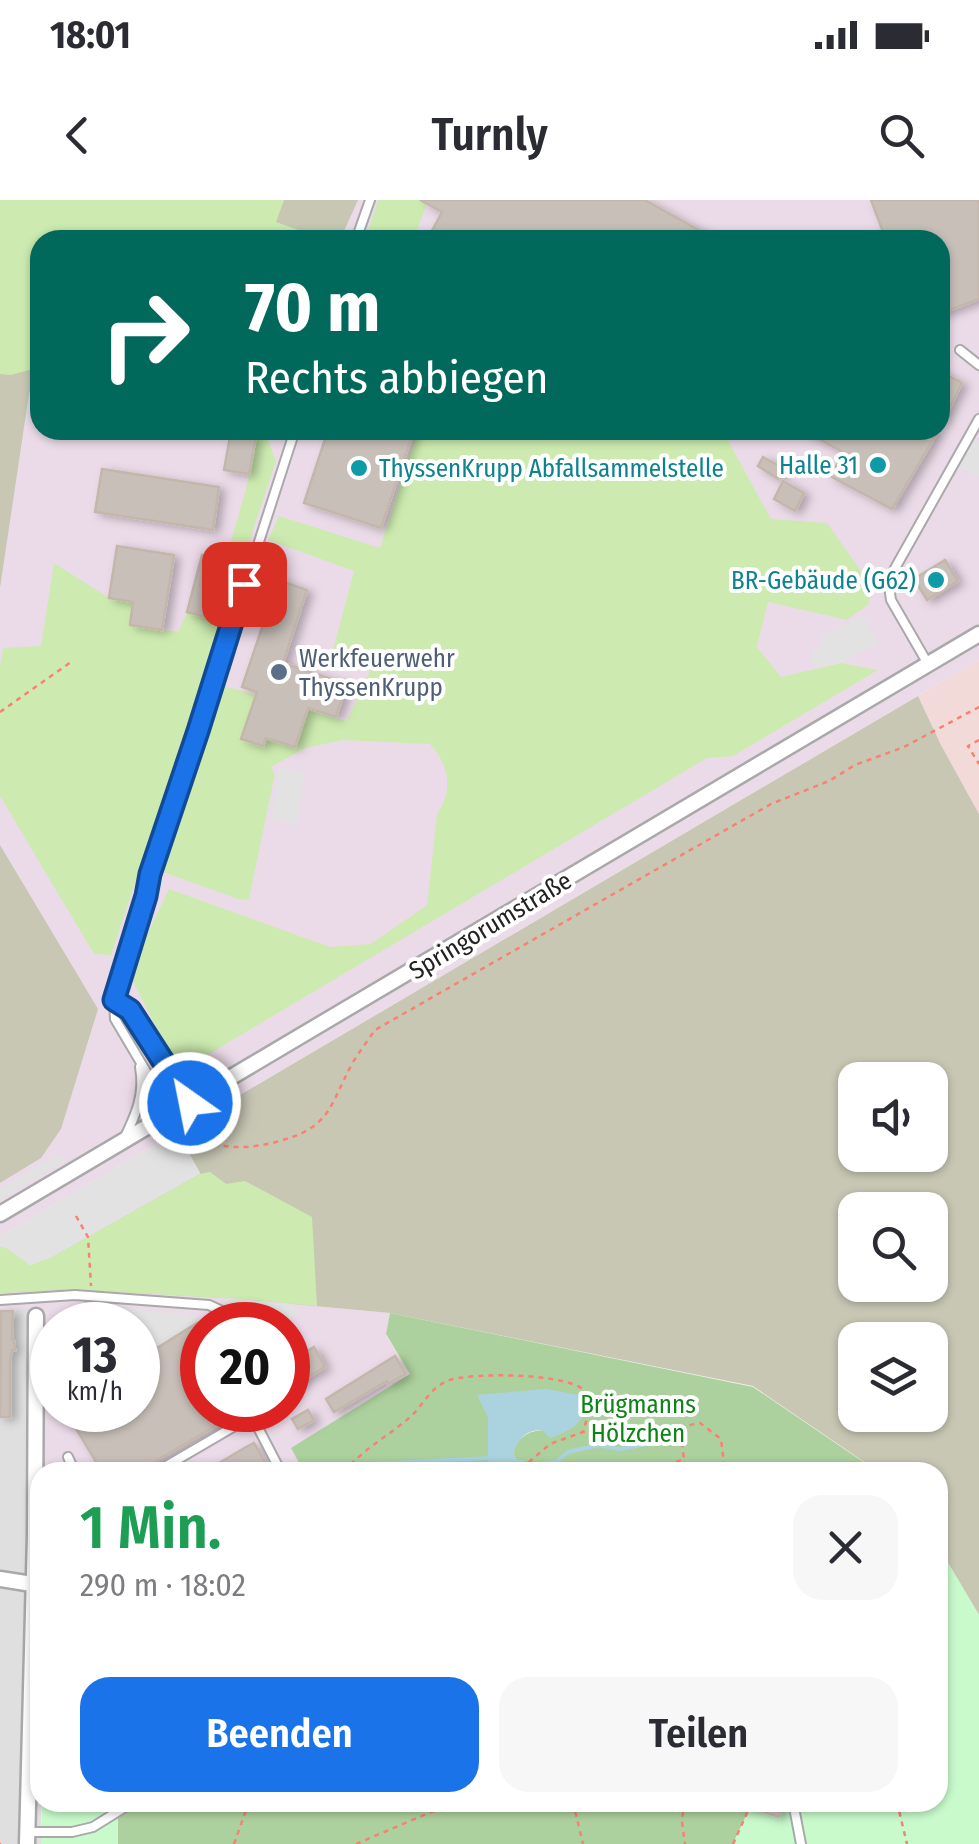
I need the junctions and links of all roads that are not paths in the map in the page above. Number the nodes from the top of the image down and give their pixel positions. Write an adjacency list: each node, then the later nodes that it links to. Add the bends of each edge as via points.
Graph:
1 (370, 200): 2 (lane)
2 (360, 230)
3 (960, 350): 4 (lane)
4 (979, 365)
5 (979, 419): 8 (lane, via 889,586 890,600)
6 (291, 440): 9 (lane)
7 (979, 634): 8 (street, Springorumstraße)
8 (928, 664): 11 (street, Springorumstraße)
9 (114, 1000): 10 (lane, via 115,1019); 11 (lane, via 130,1010)
10 (138, 1058): 12 (lane); 13 (lane, via 140,1105)
11 (190, 1103): 12 (street, Springorumstraße)
12 (172, 1114): 13 (street, Springorumstraße)
13 (123, 1142): 14 (street, Springorumstraße)
14 (0, 1214)
15 (0, 1300): 16 (lane, via 93,1296)
16 (180, 1303)
17 (37, 1432): 21 (street)
18 (225, 1432): 23 (lane)
19 (261, 1432): 24 (lane)
20 (68, 1457): 22 (lane)
21 (37, 1462)
22 (70, 1462)
23 (173, 1462)
24 (277, 1462)
25 (0, 1580): 26 (street)
26 (30, 1584)
27 (30, 1686): 30 (street)
28 (117, 1812): 30 (lane, via 93,1827)
29 (794, 1812): 31 (lane)
30 (27, 1838)
31 (801, 1844)

